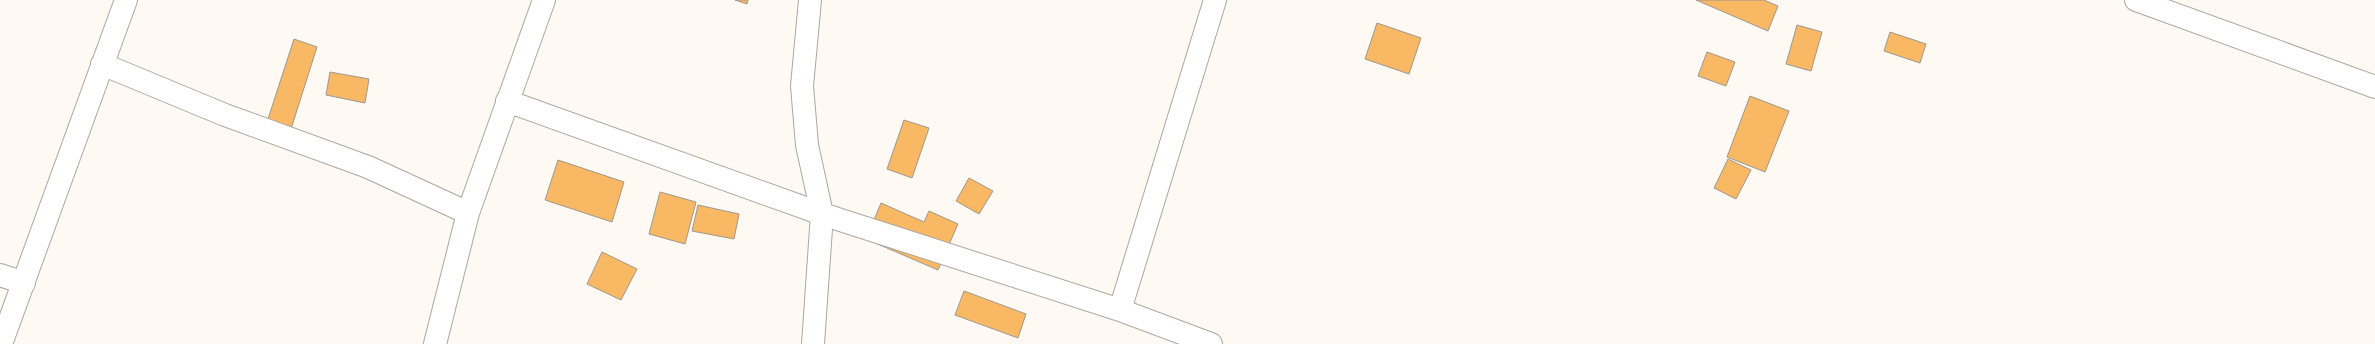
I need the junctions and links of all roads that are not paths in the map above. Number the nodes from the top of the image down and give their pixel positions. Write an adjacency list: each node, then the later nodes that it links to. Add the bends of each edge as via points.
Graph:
1 (126, 0): 6 (street)
2 (544, 0): 8 (street)
3 (810, 0): 10 (street, via 802,86 807,145)
4 (1215, 0): 13 (street)
5 (2136, 0): 7 (street)
6 (102, 64): 9 (street, via 225,115 368,167); 12 (street)
7 (2375, 87)
8 (507, 101): 9 (street); 10 (street)
9 (468, 213): 15 (street)
10 (822, 214): 13 (street); 16 (street)
11 (0, 275): 12 (street)
12 (24, 283): 14 (street)
13 (1120, 310): 17 (street)
14 (1, 344)
15 (435, 344)
16 (813, 344)
17 (1211, 344)

